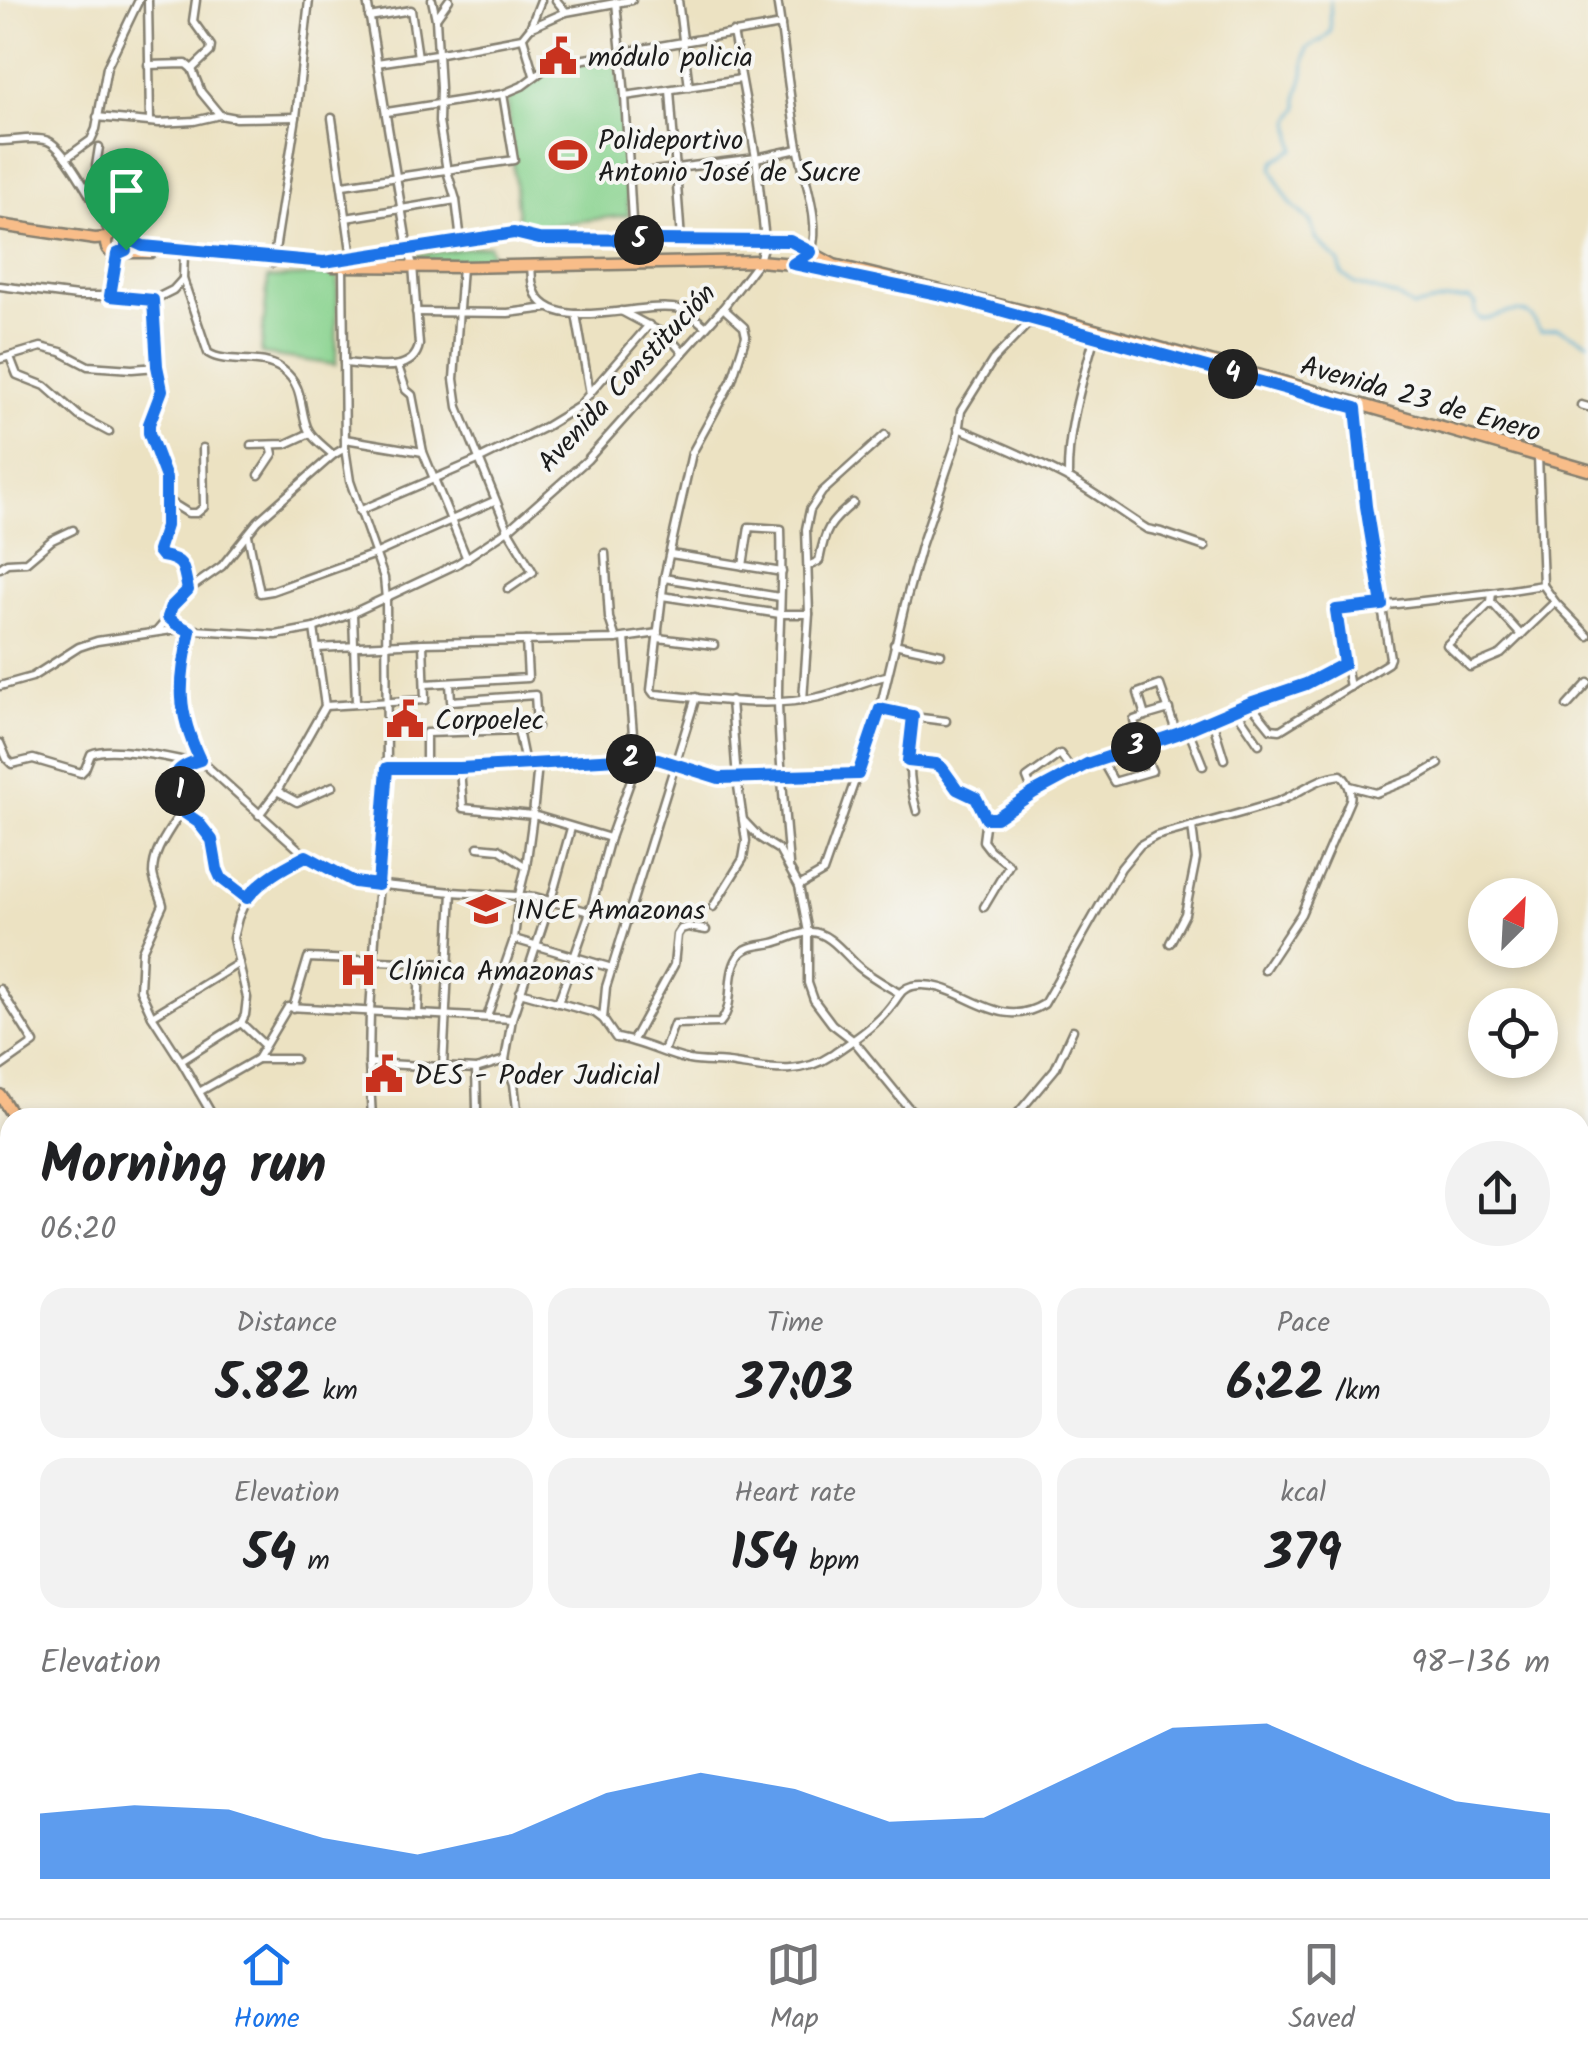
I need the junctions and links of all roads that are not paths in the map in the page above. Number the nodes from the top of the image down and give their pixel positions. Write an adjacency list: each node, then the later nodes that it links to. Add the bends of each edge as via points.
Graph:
1 (139, 0): 37 (street, via 107,67)
2 (148, 0): 26 (street)
3 (196, 0): 27 (street, via 192,21 210,52)
4 (309, 0): 38 (street)
5 (366, 0): 15 (street)
6 (432, 0): 16 (street)
7 (449, 0): 16 (street)
8 (542, 0): 18 (street)
9 (556, 0): 14 (street)
10 (632, 0): 13 (street)
11 (678, 0): 21 (street)
12 (777, 0): 17 (street)
13 (616, 2): 14 (street); 23 (street)
14 (566, 12): 18 (street)
15 (369, 17): 24 (street, via 411,10); 25 (street)
16 (436, 19): 22 (street)
17 (781, 25): 19 (street); 43 (street)
18 (530, 28): 20 (street)
19 (733, 32): 21 (street); 29 (street)
20 (522, 38): 22 (street); 28 (street)
21 (683, 41): 23 (street); 30 (street)
22 (436, 54): 24 (street); 34 (street)
23 (620, 54): 28 (street, via 550,64); 33 (street)
24 (418, 57): 25 (street)
25 (377, 63): 35 (street)
26 (148, 65): 27 (street); 40 (street)
27 (192, 69): 36 (street)
28 (534, 75): 32 (street)
29 (741, 79): 30 (street); 45 (street)
30 (689, 87): 31 (street)
31 (670, 90): 33 (street); 46 (street)
32 (503, 94): 34 (street); 47 (street, via 514,160)
33 (625, 96): 49 (street)
34 (440, 104): 35 (street); 47 (street)
35 (386, 112): 51 (street)
36 (220, 115): 38 (street); 40 (street)
37 (97, 116): 40 (street); 44 (street, via 91,140)
38 (296, 117): 67 (street)
39 (332, 118): 52 (street)
40 (150, 122)
41 (0, 141): 44 (street, via 44,140)
42 (99, 147): 48 (street, via 98,168)
43 (798, 149): 45 (street); 57 (street)
44 (66, 158): 58 (street)
45 (756, 158): 46 (street); 61 (street)
46 (678, 169): 49 (street); 60 (street)
47 (447, 171): 51 (street); 53 (street)
48 (127, 173): 50 (street); 58 (street)
49 (629, 174): 59 (street)
50 (142, 176)
51 (397, 177): 52 (street); 54 (street)
52 (342, 185): 55 (street)
53 (456, 200): 54 (street); 62 (street)
54 (403, 210): 55 (street); 63 (street)
55 (346, 218): 68 (street)
56 (0, 227): 58 (main road, Avenida 23 de Enero)
57 (813, 234): 64 (street); 64 (street, via 813,248)
58 (115, 237): 65 (main road, Avenida 23 de Enero, via 110,252); 65 (main road, via 128,244); 67 (main road, Avenida 23 de Enero)
59 (633, 240): 60 (main road, Avenida 23 de Enero); 62 (main road, Avenida 23 de Enero, via 514,233)
60 (682, 240): 61 (main road, Avenida 23 de Enero)
61 (765, 240): 64 (main road, Avenida 23 de Enero); 69 (street, Avenida Constitución)
62 (461, 241): 63 (main road, Avenida 23 de Enero)
63 (408, 249): 68 (main road, Avenida 23 de Enero); 71 (street)
64 (799, 252): 69 (main road, Avenida 23 de Enero); 83 (main road, Avenida 23 de Enero); 105 (main road, Avenida 23 de Enero)
65 (120, 253): 66 (main road, Avenida 23 de Enero); 75 (street)
66 (184, 254): 67 (main road, Avenida 23 de Enero); 73 (street)
67 (273, 261): 68 (main road, Avenida 23 de Enero)
68 (346, 261): 71 (main road, Avenida 23 de Enero); 90 (street)
69 (759, 261): 70 (main road, Avenida 23 de Enero); 78 (street, Avenida Constitución)
70 (531, 264): 72 (main road, Avenida 23 de Enero); 77 (street, via 534,289)
71 (413, 265): 72 (main road, Avenida 23 de Enero); 80 (street)
72 (462, 267): 81 (street)
73 (183, 279): 76 (street); 97 (street, via 208,352 263,361 288,373)
74 (0, 286): 75 (street)
75 (110, 296): 76 (street)
76 (153, 300): 91 (street)
77 (547, 308): 81 (street); 82 (street)
78 (723, 308): 85 (street, Avenida Constitución); 122 (street, via 746,336 732,380 694,447)
79 (620, 311): 82 (street); 84 (street); 85 (street, via 684,309)
80 (416, 312): 81 (street); 92 (street, via 418,352)
81 (458, 314): 106 (street, via 455,388)
82 (576, 314): 93 (street)
83 (1039, 320): 86 (main road, Avenida 23 de Enero); 95 (street, via 993,360)
84 (648, 325): 87 (street); 93 (street)
85 (704, 326): 87 (street, Avenida Constitución)
86 (1095, 335): 94 (main road, Avenida 23 de Enero); 110 (street, via 1073,415)
87 (683, 354): 117 (street, Avenida Constitución, via 587,460)
88 (10, 357): 89 (street); 91 (street, via 41,348 88,366); 96 (street, via 16,375 46,386)
89 (0, 359)
90 (344, 363): 92 (street); 99 (street)
91 (157, 366): 111 (street, via 162,390 149,433 166,478)
92 (398, 366): 103 (street, via 412,395)
93 (590, 396): 106 (street)
94 (1356, 408): 105 (main road, Avenida 23 de Enero); 137 (street)
95 (958, 428): 110 (street); 151 (street)
96 (108, 432)
97 (310, 433): 101 (street); 104 (street)
98 (886, 435): 125 (street, via 810,510)
99 (345, 443): 103 (street); 104 (street); 114 (street)
100 (251, 445): 101 (street)
101 (271, 445): 108 (street, via 273,454)
102 (203, 448): 111 (street, via 204,506 188,514)
103 (423, 452): 109 (street)
104 (334, 455): 118 (street)
105 (1538, 458): 107 (main road, Avenida 23 de Enero); 129 (street)
106 (478, 460): 109 (street); 112 (street)
107 (1588, 472)
108 (259, 475)
109 (436, 478): 114 (street); 115 (street)
110 (1068, 478): 119 (street, via 1147,529)
111 (166, 500): 131 (street, via 158,551 179,560)
112 (494, 501): 115 (street); 117 (street)
113 (854, 502): 125 (street, via 831,522 818,561)
114 (359, 511): 121 (street)
115 (453, 520): 121 (street); 123 (street)
116 (73, 530): 126 (street, via 26,562)
117 (508, 530): 123 (street, Avenida Constitución); 130 (street, via 533,572)
118 (248, 535): 121 (street, via 260,593); 131 (street, via 222,566)
119 (1204, 547)
120 (605, 553): 148 (street, via 608,606)
121 (375, 554): 135 (street)
122 (671, 554): 124 (street); 128 (street)
123 (467, 559): 135 (street, Avenida Constitución)
124 (743, 566): 127 (street); 127 (street, via 749,527 782,529)
125 (808, 566): 140 (street)
126 (0, 568)
127 (782, 572): 133 (street)
128 (664, 578): 132 (street); 133 (street)
129 (1543, 585): 134 (street); 136 (street)
130 (508, 589)
131 (188, 590): 141 (street)
132 (662, 596): 139 (street); 146 (street)
133 (780, 597): 139 (street)
134 (1492, 597): 137 (street); 145 (street); 145 (street, via 1447,645 1470,667 1501,654)
135 (386, 598): 138 (street, Avenida Constitución); 152 (street)
136 (1555, 602): 145 (street); 147 (street)
137 (1382, 605): 157 (street, via 1336,610); 163 (street, via 1390,658)
138 (353, 614): 142 (street, Avenida Constitución); 154 (street)
139 (780, 614): 140 (street); 171 (street)
140 (809, 614): 167 (street)
141 (168, 617): 143 (street); 144 (street)
142 (314, 628): 144 (street, Avenida Constitución, via 276,635); 155 (street)
143 (157, 631): 144 (street, Avenida Constitución); 162 (street, Avenida Constitución, via 79,647 32,677)
144 (190, 631): 191 (street, via 180,695)
145 (1522, 635)
146 (658, 636): 148 (street); 153 (street); 165 (street, via 651,690)
147 (1588, 636)
148 (620, 639): 149 (street); 188 (street)
149 (526, 642): 150 (street); 159 (street, via 528,678)
150 (423, 643): 152 (street); 161 (street)
151 (894, 644): 156 (street); 158 (street)
152 (387, 645): 154 (street); 170 (street)
153 (714, 646)
154 (355, 647): 155 (street); 169 (street)
155 (317, 648): 173 (street)
156 (942, 654)
157 (1344, 664): 163 (street); 172 (street)
158 (886, 676): 167 (street); 175 (street)
159 (450, 683): 161 (street); 183 (street, via 451,701 534,695 537,726)
160 (1588, 683): 164 (street)
161 (425, 684): 170 (street, via 425,700)
162 (0, 686)
163 (1350, 687): 172 (street, via 1276,731)
164 (1579, 692): 168 (street); 174 (street)
165 (696, 697): 166 (street); 196 (street)
166 (731, 700): 171 (street); 205 (street)
167 (803, 700): 171 (street)
168 (1588, 701)
169 (356, 702): 170 (street); 173 (street)
170 (388, 702): 199 (street)
171 (778, 703): 204 (street)
172 (1250, 703): 177 (street)
173 (325, 706): 208 (street)
174 (1567, 706)
175 (880, 709): 178 (street); 203 (street)
176 (1168, 709): 179 (street); 179 (street, via 1160,685 1138,693); 184 (street)
177 (1235, 710): 181 (street); 186 (street)
178 (913, 716): 180 (street); 192 (street)
179 (1145, 716): 187 (street, via 1134,720)
180 (946, 720)
181 (1212, 720): 182 (street); 190 (street)
182 (1188, 729): 184 (street); 198 (street)
183 (518, 730): 194 (street); 200 (street, via 426,733)
184 (1177, 734): 187 (street)
185 (0, 743): 193 (street, via 12,764 33,759 80,773 102,749)
186 (1260, 744)
187 (1140, 746): 189 (street); 189 (street, via 1152,770 1114,782)
188 (635, 758): 195 (street); 196 (street); 218 (street)
189 (1101, 758): 202 (street)
190 (1224, 759)
191 (200, 760): 193 (street); 212 (street)
192 (908, 761): 211 (street); 214 (street, via 942,768 957,789 976,798)
193 (190, 763): 210 (street, via 175,780)
194 (525, 764): 195 (street); 201 (street)
195 (538, 764): 213 (street)
196 (674, 764): 205 (street); 242 (street)
197 (1439, 764): 207 (street, via 1376,793)
198 (1202, 766)
199 (387, 768): 200 (street); 223 (street)
200 (426, 768): 201 (street)
201 (460, 768): 213 (street, via 463,808)
202 (1073, 773): 209 (street); 209 (street, via 1060,754 1027,778)
203 (858, 774): 204 (street); 224 (street, via 823,872)
204 (782, 776): 205 (street); 221 (street)
205 (737, 779): 215 (street)
206 (333, 786): 208 (street, via 297,802)
207 (1348, 786): 216 (street, via 1342,775 1332,776 1281,800); 243 (street, via 1352,795 1301,914)
208 (278, 792): 212 (street)
209 (1033, 793): 214 (street)
210 (182, 811): 227 (street, via 212,840 221,878); 252 (street, via 154,866 163,905 140,968 140,990)
211 (917, 811)
212 (259, 815): 220 (street)
213 (534, 815): 217 (street); 222 (street)
214 (986, 818): 230 (street, via 983,841 1009,865)
215 (743, 820): 221 (street); 229 (street, via 743,859)
216 (1192, 826): 235 (street, via 1196,859 1186,914); 246 (street, via 1156,836 1130,855 1044,1004 1031,1012 1000,1013 932,985)
217 (571, 828): 218 (street); 228 (street)
218 (610, 838): 231 (street)
219 (478, 847): 222 (street, via 499,849)
220 (306, 856): 223 (street, via 354,882); 227 (street, via 258,884)
221 (788, 864): 224 (street)
222 (526, 867): 226 (street)
223 (378, 885): 225 (street); 238 (street)
224 (799, 886): 233 (street)
225 (452, 892): 226 (street); 241 (street)
226 (518, 895): 228 (street); 234 (street)
227 (247, 898): 239 (street, via 233,938)
228 (552, 900): 231 (street); 236 (street)
229 (713, 907)
230 (984, 907)
231 (590, 912): 237 (street)
232 (706, 930): 258 (street, via 681,928 674,965)
233 (808, 932): 246 (street, via 820,933); 259 (street, via 814,1000); 261 (street, via 739,954 725,1020 674,1024)
234 (514, 939): 236 (street); 253 (street)
235 (1170, 943)
236 (537, 947): 237 (street); 245 (street)
237 (573, 957): 242 (street); 247 (street)
238 (372, 961): 240 (street); 248 (street, via 308,958); 249 (street)
239 (239, 964): 252 (street); 256 (street, via 247,998)
240 (420, 964): 241 (street); 250 (street)
241 (449, 964): 251 (street)
242 (612, 968): 255 (street)
243 (1264, 970)
244 (0, 989): 267 (street, via 34,1042)
245 (520, 992): 247 (street); 254 (street)
246 (899, 993): 259 (street)
247 (558, 1003): 255 (street)
248 (293, 1008): 249 (street); 260 (street)
249 (370, 1010): 250 (street); 266 (street)
250 (418, 1013): 251 (street)
251 (444, 1014): 253 (street); 268 (street)
252 (152, 1016): 265 (street)
253 (487, 1018): 254 (street)
254 (512, 1019): 264 (street)
255 (603, 1019): 258 (street, via 616,1038)
256 (240, 1023): 260 (street); 265 (street)
257 (1072, 1030): 276 (street, via 1055,1070)
258 (633, 1040): 261 (street)
259 (854, 1041): 261 (street, via 787,1071 688,1060); 275 (street)
260 (264, 1045): 262 (street)
261 (664, 1051)
262 (258, 1058): 263 (street); 270 (street)
263 (295, 1060)
264 (505, 1060): 269 (street); 274 (street)
265 (182, 1061): 270 (street)
266 (369, 1063): 268 (street); 272 (street)
267 (0, 1066)
268 (443, 1067): 269 (street)
269 (476, 1069): 273 (street)
270 (199, 1092): 271 (street)
271 (208, 1108)
272 (371, 1108)
273 (476, 1108)
274 (518, 1108)
275 (909, 1108)
276 (1023, 1108)

